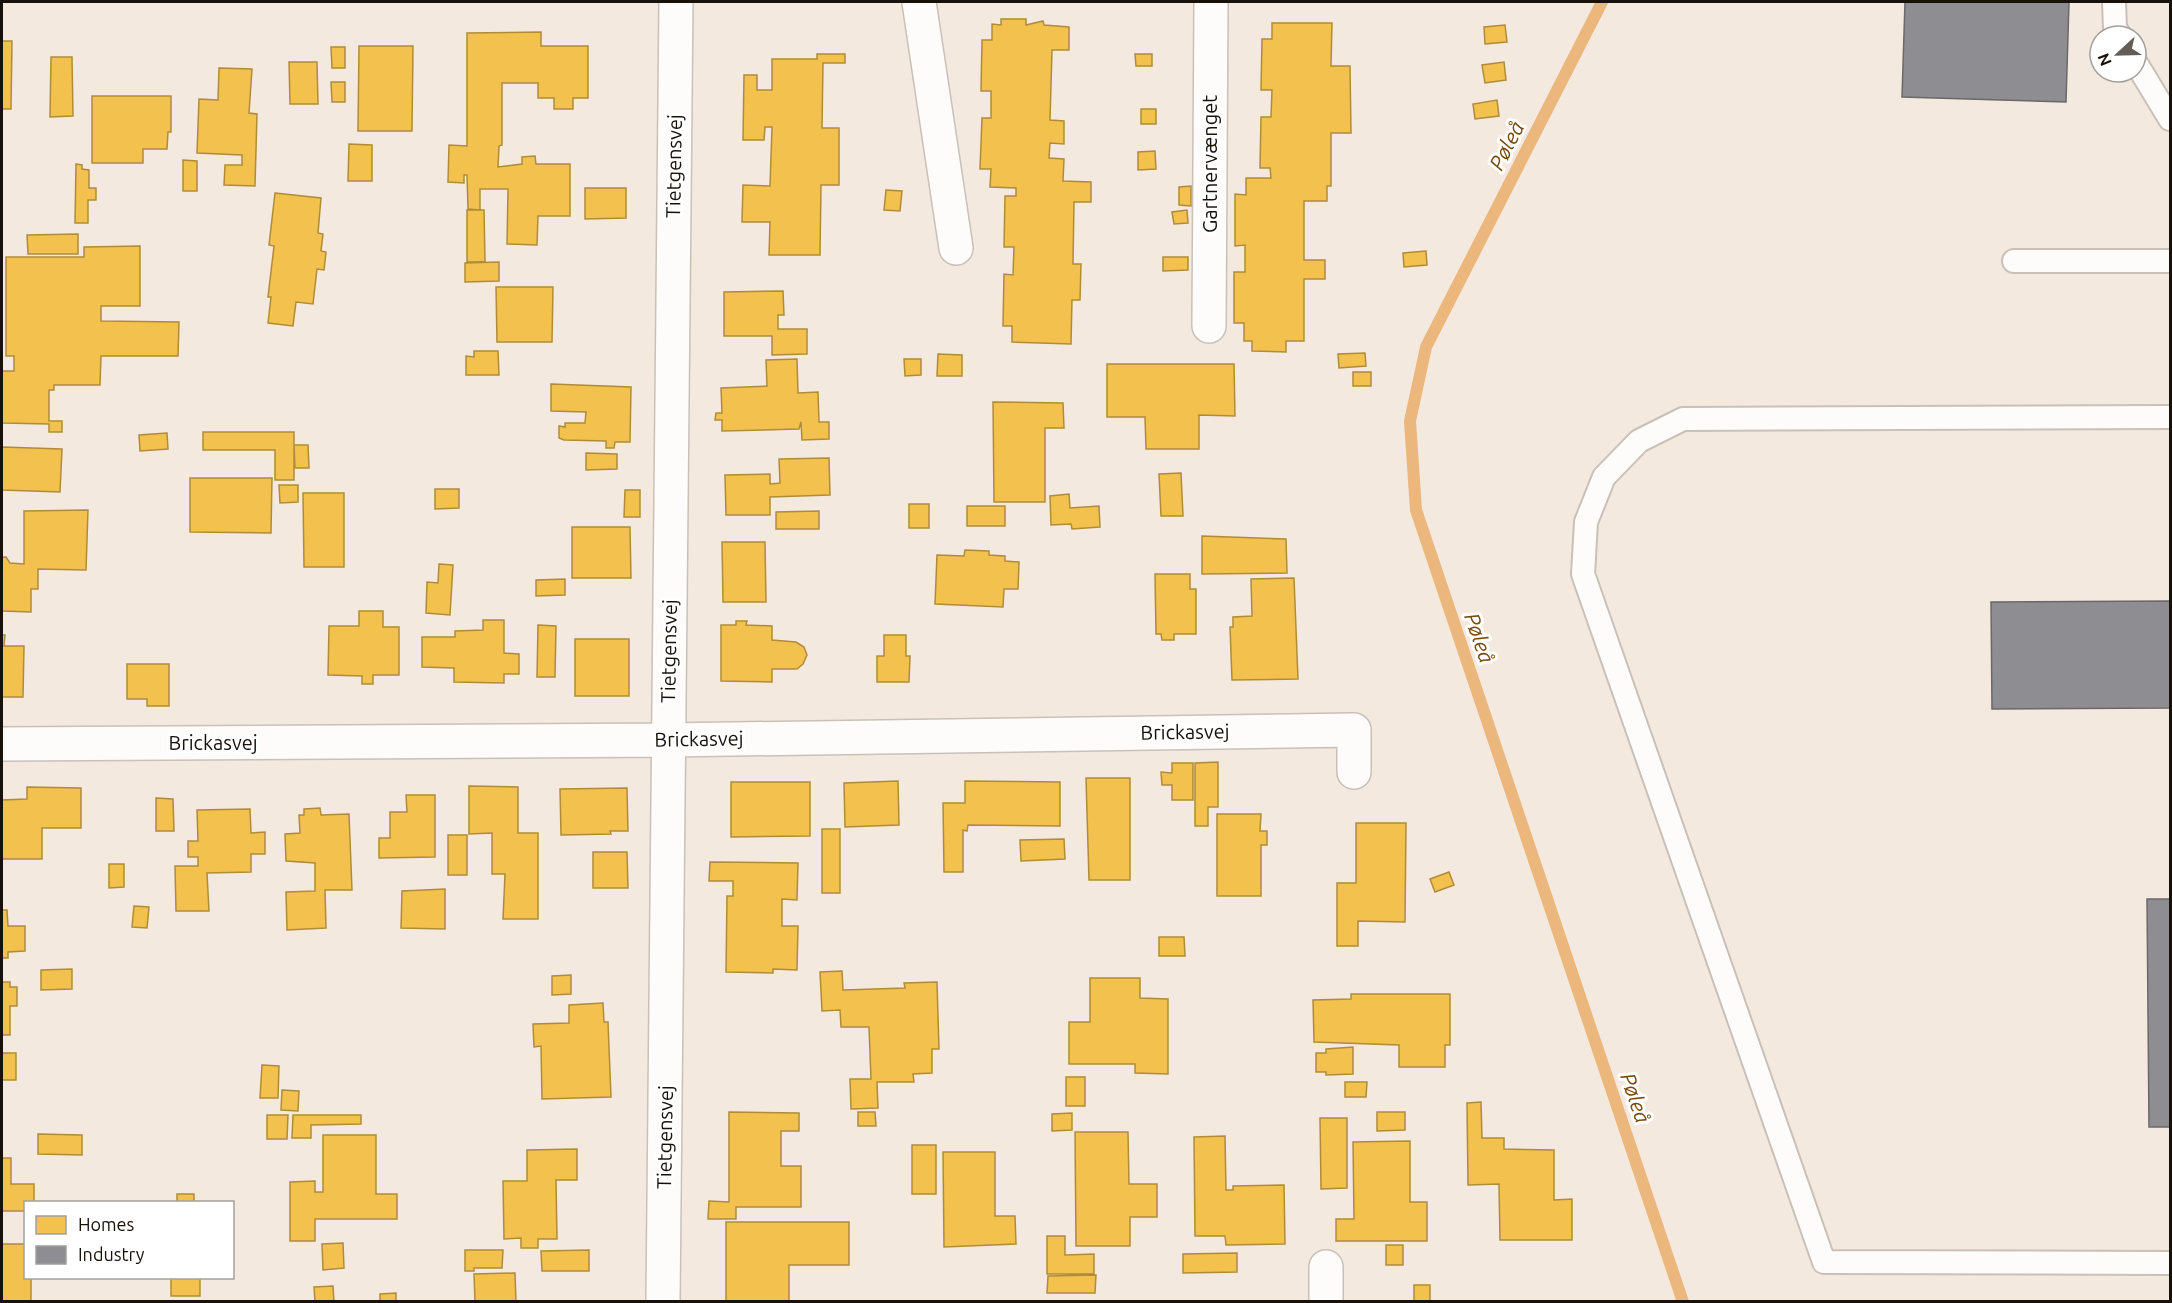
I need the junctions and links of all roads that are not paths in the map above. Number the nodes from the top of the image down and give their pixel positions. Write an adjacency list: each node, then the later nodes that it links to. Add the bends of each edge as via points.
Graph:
1 (676, 2): 13 (street, Tietgensvej)
2 (919, 2): 8 (street)
3 (1211, 2): 11 (street, Gartnervænget)
4 (2114, 2): 5 (lane)
5 (2115, 24)
6 (2148, 83): 7 (lane)
7 (2170, 119)
8 (956, 248)
9 (2014, 261): 10 (lane)
10 (2170, 261)
11 (1209, 326)
12 (2170, 417): 16 (lane, via 1683,419 1639,441 1604,477 1586,522 1583,574 1824,1262)
13 (668, 740): 14 (street, Brickasvej); 15 (street, Brickasvej, via 1353,730); 18 (street, Tietgensvej)
14 (2, 744)
15 (1354, 772)
16 (2170, 1263)
17 (1326, 1267): 19 (street)
18 (663, 1302)
19 (1326, 1302)

